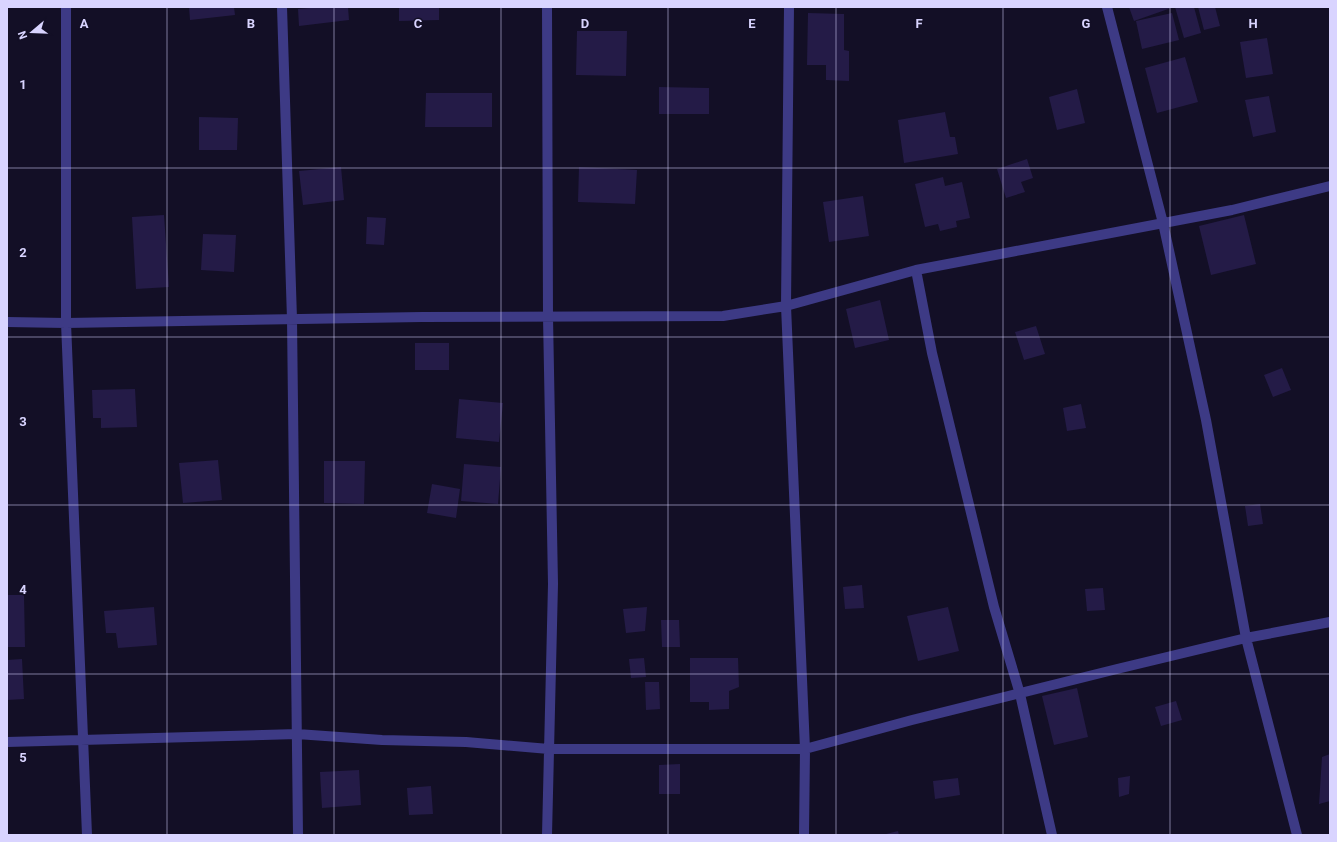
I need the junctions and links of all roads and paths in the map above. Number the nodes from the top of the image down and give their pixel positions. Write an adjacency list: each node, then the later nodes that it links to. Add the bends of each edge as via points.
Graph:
1 (66, 7): 13 (street)
2 (282, 7): 11 (street)
3 (547, 7): 10 (street)
4 (789, 7): 9 (street)
5 (1107, 7): 7 (street)
6 (1330, 186): 7 (street, via 1232,210)
7 (1163, 223): 8 (street); 15 (street, via 1208,427)
8 (916, 270): 9 (street); 16 (street, via 932,353 994,607)
9 (786, 306): 10 (street, via 723,316); 21 (street)
10 (548, 317): 11 (street); 20 (street, via 553,584)
11 (292, 319): 13 (street); 17 (street)
12 (7, 322): 13 (street)
13 (66, 323): 18 (street)
14 (1330, 622): 15 (street)
15 (1246, 638): 16 (street); 27 (street)
16 (1020, 694): 21 (street); 26 (street)
17 (297, 734): 18 (street); 20 (street, via 466,742); 23 (street)
18 (84, 739): 19 (street); 22 (street)
19 (7, 742)
20 (549, 749): 21 (street); 24 (street)
21 (805, 749): 25 (street)
22 (87, 835)
23 (298, 835)
24 (547, 835)
25 (804, 835)
26 (1052, 835)
27 (1297, 835)

